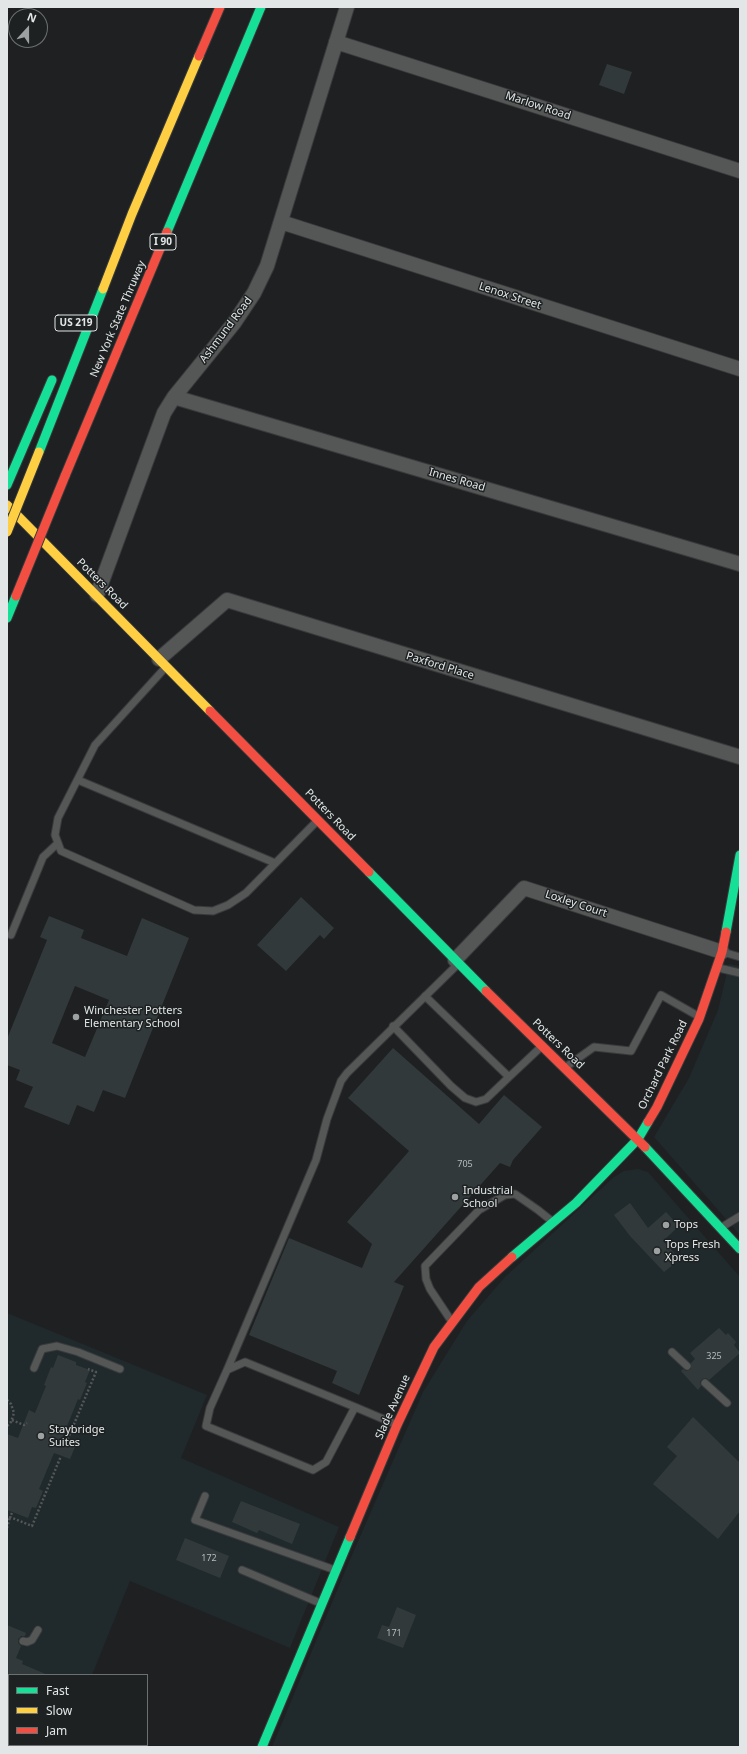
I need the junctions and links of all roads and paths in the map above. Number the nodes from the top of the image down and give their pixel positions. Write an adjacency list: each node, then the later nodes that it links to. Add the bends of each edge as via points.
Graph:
1 (220, 7): 6 (main road)
2 (261, 7): 17 (main road, New York State Thruway / I 90, bridge)
3 (347, 7): 4 (street, Ashmund Road)
4 (336, 42): 5 (street, Marlow Road); 7 (street, Ashmund Road)
5 (740, 171)
6 (132, 214): 8 (main road); 14 (main road, bridge)
7 (281, 222): 9 (street, Lenox Street); 11 (street, Ashmund Road, via 254,293 234,323)
8 (104, 257)
9 (740, 369)
10 (55, 372): 12 (main road)
11 (174, 396): 15 (street, Innes Road); 16 (street, Ashmund Road, via 159,426)
12 (7, 485)
13 (7, 505): 16 (main road, Potters Road)
14 (7, 532)
15 (740, 564)
16 (97, 595): 18 (main road, Potters Road)
17 (7, 618)
18 (163, 663): 19 (street, Paxford Place, via 226,600); 20 (lane, via 95,745); 21 (main road, Potters Road)
19 (740, 757)
20 (78, 780): 22 (lane, via 58,818 55,835); 24 (lane)
21 (318, 820): 24 (lane); 29 (main road, Potters Road)
22 (58, 843): 24 (lane, via 61,851 194,910 214,911 228,905 246,893); 26 (lane, via 43,857)
23 (740, 855): 25 (main road, Orchard Park Road)
24 (276, 863)
25 (738, 880): 27 (main road, Orchard Park Road)
26 (11, 935)
27 (722, 952): 28 (lane); 29 (street, Loxley Court, via 524,888); 30 (main road, Orchard Park Road)
28 (740, 957)
29 (457, 962): 32 (lane); 35 (main road, Potters Road)
30 (717, 968): 31 (lane); 33 (main road, Orchard Park Road)
31 (740, 973)
32 (425, 996): 34 (lane); 37 (lane)
33 (700, 1017): 36 (lane, via 661,995 631,1051 594,1047); 38 (main road, Orchard Park Road)
34 (393, 1026): 37 (lane, via 465,1098 476,1102 486,1099); 49 (lane, via 341,1081 316,1160)
35 (542, 1045): 36 (main road, Potters Road); 37 (lane)
36 (565, 1068): 38 (main road, Potters Road)
37 (509, 1077)
38 (638, 1139): 40 (main road, Slade Avenue); 41 (main road)
39 (740, 1216): 41 (lane)
40 (554, 1223): 43 (main road, Slade Avenue, via 479,1287); 43 (lane, via 515,1194 506,1195 479,1210 425,1266 430,1289)
41 (720, 1228): 42 (main road)
42 (740, 1249)
43 (452, 1321): 56 (main road, Slade Avenue, via 434,1347)
44 (672, 1352): 45 (lane)
45 (687, 1366)
46 (84, 1367): 58 (path, via 96,1372)
47 (34, 1368): 48 (lane, via 42,1349 57,1346)
48 (120, 1369)
49 (227, 1370): 53 (lane, via 245,1362); 53 (lane, via 210,1408 206,1426 313,1470 326,1462)
50 (705, 1383): 52 (lane)
51 (7, 1400): 54 (path, via 13,1408)
52 (727, 1403)
53 (355, 1407): 56 (lane)
54 (12, 1420): 55 (path, via 24,1425); 57 (path)
55 (27, 1423)
56 (397, 1425): 65 (main road, Slade Avenue)
57 (7, 1426)
58 (66, 1443)
59 (61, 1456): 62 (path, via 32,1526)
60 (205, 1496): 65 (lane, via 194,1520)
61 (12, 1513): 62 (path)
62 (10, 1517): 63 (path)
63 (7, 1528)
64 (242, 1570): 66 (lane)
65 (337, 1571): 66 (main road, Slade Avenue)
66 (322, 1604): 69 (main road, Slade Avenue)
67 (38, 1630): 68 (lane, via 32,1640)
68 (23, 1641)
69 (262, 1747)

